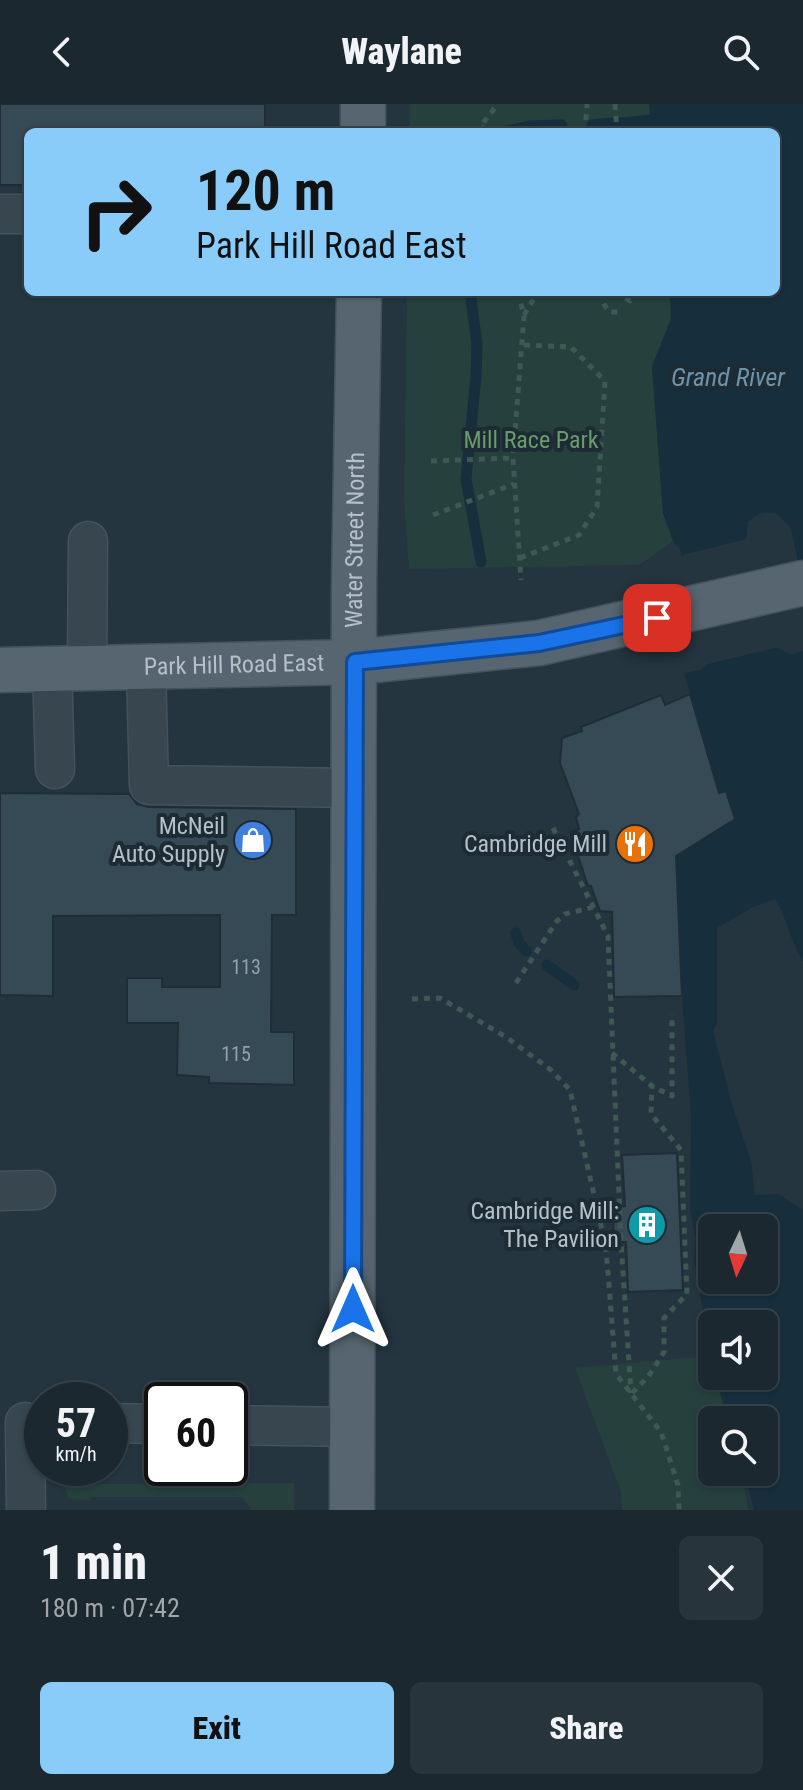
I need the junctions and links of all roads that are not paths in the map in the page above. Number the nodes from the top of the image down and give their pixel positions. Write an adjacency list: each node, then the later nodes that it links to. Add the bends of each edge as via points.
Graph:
1 (363, 104): 2 (main road)
2 (363, 128)
3 (0, 214): 4 (street)
4 (24, 214)
5 (359, 296): 8 (main road, Water Street North)
6 (88, 541): 9 (street)
7 (803, 583): 8 (main road, Park Hill Road East, via 539,643)
8 (355, 662): 10 (main road, Park Hill Road East); 13 (main road, Water Street North)
9 (70, 667): 10 (main road, Park Hill Road East); 11 (main road, Park Hill Road East); 12 (street)
10 (146, 668): 13 (street, via 149,785)
11 (0, 670)
12 (55, 769)
13 (354, 788): 16 (main road, Water Street North)
14 (22, 1422): 17 (street)
15 (248, 1425): 16 (street)
16 (352, 1427): 18 (main road, Water Street North)
17 (26, 1510)
18 (352, 1510)

